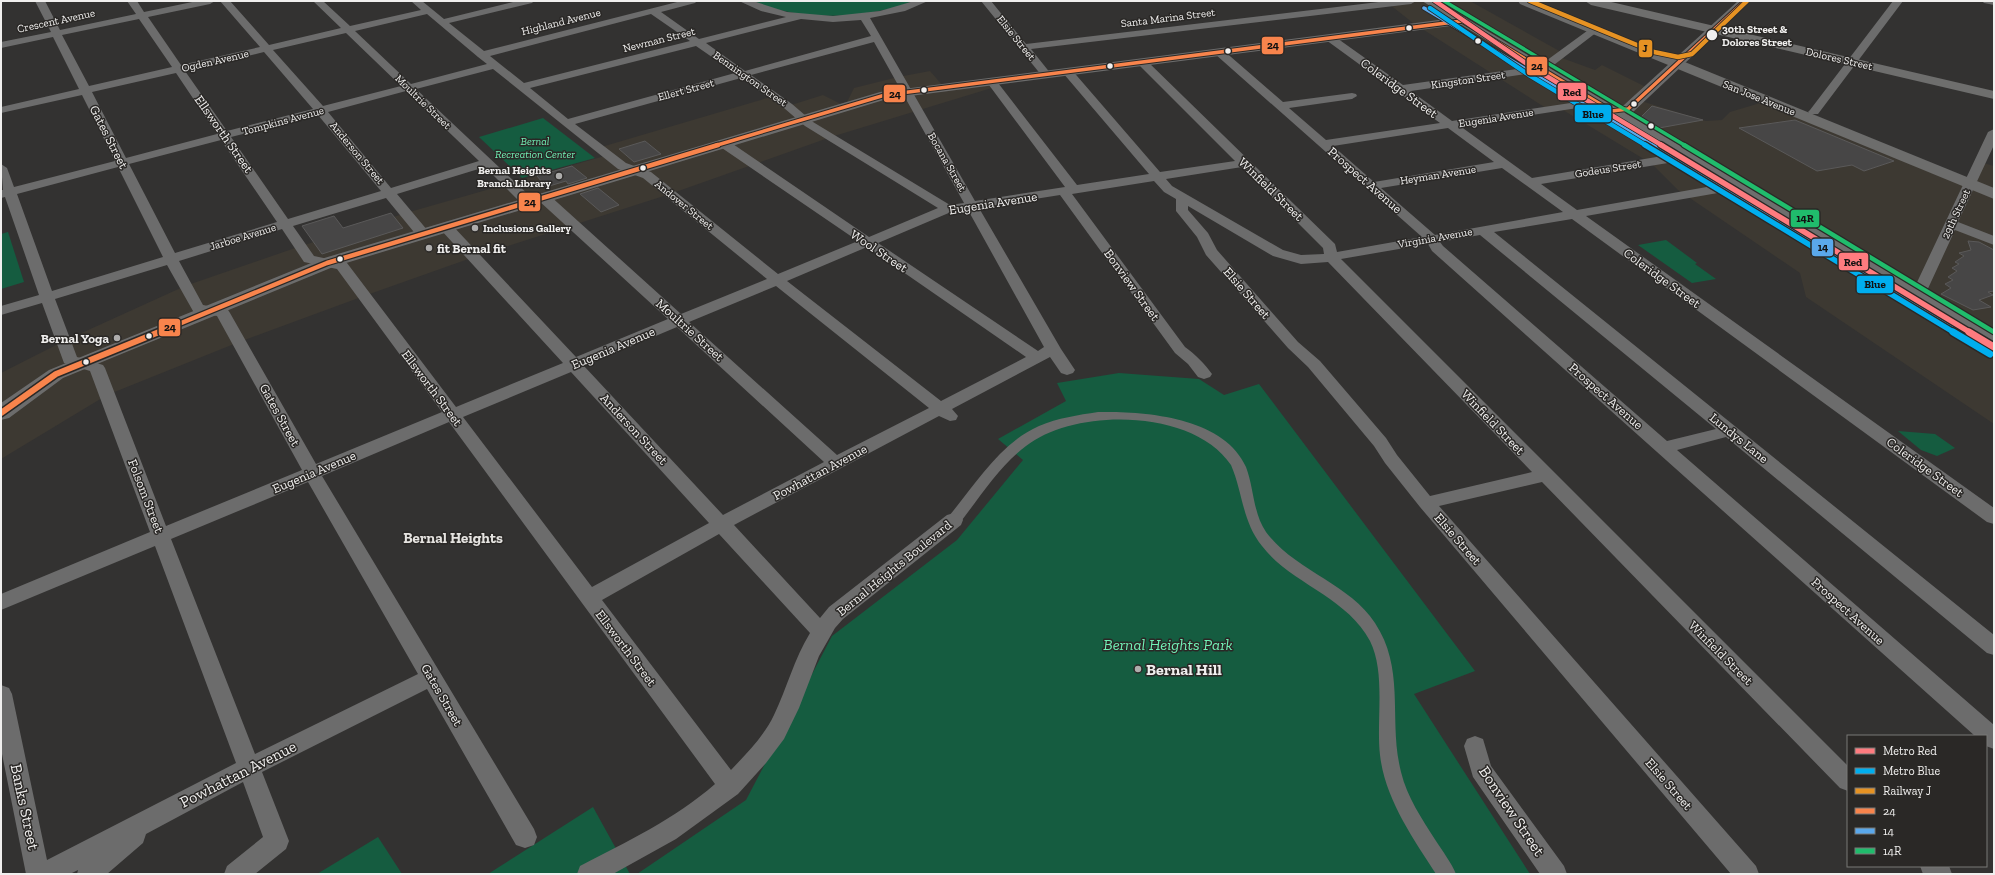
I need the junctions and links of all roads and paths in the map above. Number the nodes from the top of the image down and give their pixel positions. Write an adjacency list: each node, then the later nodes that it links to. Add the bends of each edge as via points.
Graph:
1 (40, 1): 34 (street, Gates Street)
2 (132, 1): 26 (street, Ellsworth Street)
3 (210, 1): 26 (street, Crescent Avenue)
4 (225, 1): 40 (street, Anderson Street)
5 (318, 1): 32 (street, Moultrie Street)
6 (416, 1): 23 (street, Andover Street)
7 (530, 1): 30 (street)
8 (692, 1): 24 (street, Highland Avenue)
9 (744, 1): 27 (street, via 773,11)
10 (923, 1): 28 (street, via 899,10)
11 (986, 1): 39 (street, Elsie Street)
12 (1315, 1): 25 (street)
13 (1411, 1): 25 (street, Santa Marina Street)
14 (1428, 1): 29 (main road)
15 (1524, 1): 33 (main road, San Jose Avenue)
16 (1543, 1): 45 (main road, San Jose Avenue)
17 (1595, 1): 31 (main road, Dolores Street)
18 (1617, 1): 31 (main road, Dolores Street)
19 (1745, 1): 31 (street)
20 (1898, 1): 43 (street)
21 (1987, 1): 22 (street)
22 (1994, 2)
23 (429, 11): 30 (street, Andover Street); 32 (street, Ogden Avenue)
24 (653, 11): 37 (street, Bennington Street); 42 (street, Highland Avenue)
25 (1329, 11): 39 (street, Santa Marina Street)
26 (142, 15): 34 (street, Crescent Avenue); 47 (street, Ellsworth Street)
27 (802, 16): 28 (street); 37 (street, Newman Street)
28 (864, 16): 35 (street, Bocana Street)
29 (1462, 21): 36 (street); 48 (main road)
30 (442, 22): 42 (street, Andover Street)
31 (1717, 27): 43 (main road, Dolores Street); 45 (street)
32 (348, 30): 40 (street, Ogden Avenue); 54 (street, Moultrie Street)
33 (1594, 30): 45 (main road, San Jose Avenue); 48 (street, Kingston Street)
34 (56, 33): 38 (street, Crescent Avenue); 57 (street, Gates Street)
35 (876, 38): 50 (street, Ellert Street); 58 (street, Bocana Street)
36 (1330, 38): 41 (street); 56 (street, Coleridge Street)
37 (698, 43): 50 (street, Bennington Street); 53 (street, Newman Street)
38 (1, 45)
39 (1023, 47): 51 (street, Elsie Street)
40 (266, 49): 47 (street, Ogden Avenue); 64 (street, Anderson Street)
41 (1219, 52): 44 (street); 62 (street, Prospect Avenue)
42 (482, 55): 46 (street, Andover Street)
43 (1854, 59): 55 (main road, Dolores Street); 59 (main road, Dolores Street); 66 (street)
44 (1142, 62): 49 (street); 77 (street, Winfield Street)
45 (1680, 62): 65 (street, via 1628,109); 66 (main road, San Jose Avenue); 82 (main road, San Jose Avenue)
46 (495, 65): 53 (street, Andover Street); 54 (street, Tompkins Avenue)
47 (179, 69): 57 (street, Ogden Avenue); 71 (street, Ellsworth Street)
48 (1542, 70): 56 (street, Kingston Street); 61 (main road)
49 (1067, 71): 51 (street); 81 (street)
50 (743, 74): 67 (street, Bennington Street); 68 (street, Ellert Street)
51 (1046, 74): 52 (street)
52 (990, 80): 58 (street); 87 (street, Bonview Street)
53 (522, 87): 68 (street, Andover Street)
54 (409, 88): 64 (street, Tompkins Avenue); 76 (street, Moultrie Street)
55 (1994, 88)
56 (1401, 89): 69 (street, Coleridge Street)
57 (85, 91): 63 (street, Ogden Avenue); 75 (street, Gates Street)
58 (907, 91): 67 (street, via 885,94); 93 (street, Bocana Street)
59 (1994, 95)
60 (1352, 96): 62 (street)
61 (1597, 102): 65 (main road); 69 (street, Eugenia Avenue)
62 (1280, 106): 73 (street, Prospect Avenue)
63 (1, 110)
64 (321, 111): 71 (street, Tompkins Avenue); 88 (street, Anderson Street)
65 (1612, 111): 74 (main road)
66 (1814, 112): 82 (main road, San Jose Avenue)
67 (805, 118): 72 (street); 94 (street, Bennington Street, via 809,124)
68 (566, 123): 80 (street, Andover Street, via 622,166)
69 (1450, 125): 73 (street, Eugenia Avenue); 78 (street, Coleridge Street)
70 (1994, 132): 82 (street, 29th Street)
71 (225, 136): 75 (street, Tompkins Avenue); 96 (street, Ellsworth Street)
72 (723, 143): 80 (street); 103 (street, Wool Street)
73 (1323, 144): 85 (street, Prospect Avenue)
74 (1686, 156): 83 (street, Godeus Street); 86 (main road)
75 (122, 163): 89 (street, Tompkins Avenue); 105 (street, Gates Street)
76 (486, 163): 88 (street, Jarboe Avenue); 92 (street, Moultrie Street)
77 (1244, 163): 81 (street, Eugenia Avenue); 104 (street, Winfield Street, via 1330,247)
78 (1505, 164): 83 (street, Coleridge Street); 85 (street, Heyman Avenue)
79 (1, 168): 89 (street, Folsom Street)
80 (634, 170): 92 (street); 107 (street, Andover Street, via 647,175)
81 (1156, 177): 87 (street, Eugenia Avenue); 91 (street, Virginia Avenue, via 1168,190)
82 (1971, 180): 84 (main road, San Jose Avenue); 90 (main road, San Jose Avenue); 97 (street, 29th Street)
83 (1529, 182): 95 (street, Coleridge Street)
84 (1994, 185)
85 (1371, 186): 101 (street, Prospect Avenue)
86 (1735, 186): 95 (street, Virginia Avenue); 108 (main road)
87 (1069, 191): 93 (street, Eugenia Avenue); 119 (street, Bonview Street, via 1180,350 1194,361)
88 (390, 192): 96 (street, Jarboe Avenue); 100 (street, Anderson Street)
89 (5, 193): 109 (street, Folsom Street)
90 (1994, 194)
91 (1182, 198): 104 (street, Virginia Avenue, via 1293,259 1305,261); 128 (street, Elsie Street, via 1182,211 1203,236 1211,252 1293,345 1314,364 1380,442)
92 (536, 200): 98 (street); 112 (street, Moultrie Street)
93 (972, 206): 94 (street, Eugenia Avenue); 114 (street, Bocana Street)
94 (948, 209): 103 (street, Eugenia Avenue)
95 (1573, 214): 99 (street, Virginia Avenue); 129 (street, Coleridge Street)
96 (286, 224): 105 (street, Jarboe Avenue); 106 (street, Ellsworth Street, via 309,259)
97 (1951, 224): 102 (street); 108 (street, 29th Street)
98 (446, 227): 100 (street); 117 (street, Anderson Street)
99 (1483, 230): 101 (street, Virginia Avenue); 123 (street, Lundys Lane)
100 (423, 234): 106 (street)
101 (1432, 239): 104 (street, Virginia Avenue); 124 (street, Prospect Avenue, via 1437,248)
102 (1994, 241)
103 (867, 242): 107 (street, Eugenia Avenue); 115 (street, Wool Street)
104 (1331, 257): 127 (street, Winfield Street)
105 (171, 259): 109 (street, Jarboe Avenue); 110 (street, Gates Street, via 198,308)
106 (327, 263): 110 (street); 122 (street, Ellsworth Street, via 342,266)
107 (777, 280): 112 (street, Eugenia Avenue); 120 (street, Andover Street)
108 (1918, 295): 113 (main road)
109 (49, 297): 111 (street, Jarboe Avenue); 116 (street, Folsom Street, via 70,360)
110 (211, 310): 116 (street); 126 (street, Gates Street, via 223,313)
111 (1, 311)
112 (679, 320): 117 (street, Eugenia Avenue); 125 (street, Moultrie Street)
113 (1994, 341)
114 (1053, 349): 115 (street, Powhattan Avenue); 118 (street, Bocana Street)
115 (1037, 357): 120 (street, Powhattan Avenue)
116 (83, 363): 121 (street, via 50,378); 132 (street, Folsom Street, via 97,368)
117 (573, 364): 122 (street, Eugenia Avenue); 131 (street, Anderson Street)
118 (1067, 370)
119 (1204, 374)
120 (945, 412): 125 (street, Powhattan Avenue)
121 (1, 414)
122 (452, 414): 126 (street, Eugenia Avenue); 133 (street, Ellsworth Street)
123 (1730, 431): 124 (street); 136 (street, Lundys Lane)
124 (1664, 447): 139 (street, Prospect Avenue)
125 (836, 464): 131 (street, Powhattan Avenue)
126 (312, 473): 132 (street, Eugenia Avenue); 137 (street, Gates Street)
127 (1545, 475): 128 (street); 142 (street, Winfield Street)
128 (1426, 503): 153 (street, Elsie Street)
129 (1994, 517)
130 (954, 520): 135 (street, Bernal Heights Boulevard, via 836,613); 151 (street, Bernal Heights Boulevard, via 1023,441 1048,428 1072,420 1113,416 1148,417 1175,423 1203,433 1218,442 1239,465 1251,519 1265,541 1286,562 1358,613 1371,627 1384,655 1388,750 1393,777 1413,821)
131 (721, 524): 133 (street, Powhattan Avenue); 135 (street, Anderson Street)
132 (162, 535): 134 (street, Eugenia Avenue); 141 (street, Folsom Street)
133 (589, 598): 143 (street, Ellsworth Street)
134 (1, 602)
135 (821, 632): 143 (street, Bernal Heights Boulevard, via 776,731)
136 (1994, 647)
137 (432, 677): 141 (street, Powhattan Avenue); 145 (street, Gates Street)
138 (1, 694): 146 (street, Banks Street)
139 (1994, 739)
140 (1475, 746): 152 (street, Bonview Street, via 1481,770)
141 (249, 768): 144 (street, Powhattan Avenue); 149 (street, Folsom Street, via 277,841)
142 (1847, 780)
143 (730, 787): 150 (street, Bernal Heights Boulevard, via 681,824)
144 (160, 815): 147 (street, Powhattan Avenue); 148 (street)
145 (525, 837)
146 (38, 874)
147 (46, 874)
148 (89, 874)
149 (236, 874)
150 (590, 874)
151 (1447, 874)
152 (1555, 874)
153 (1747, 874)

